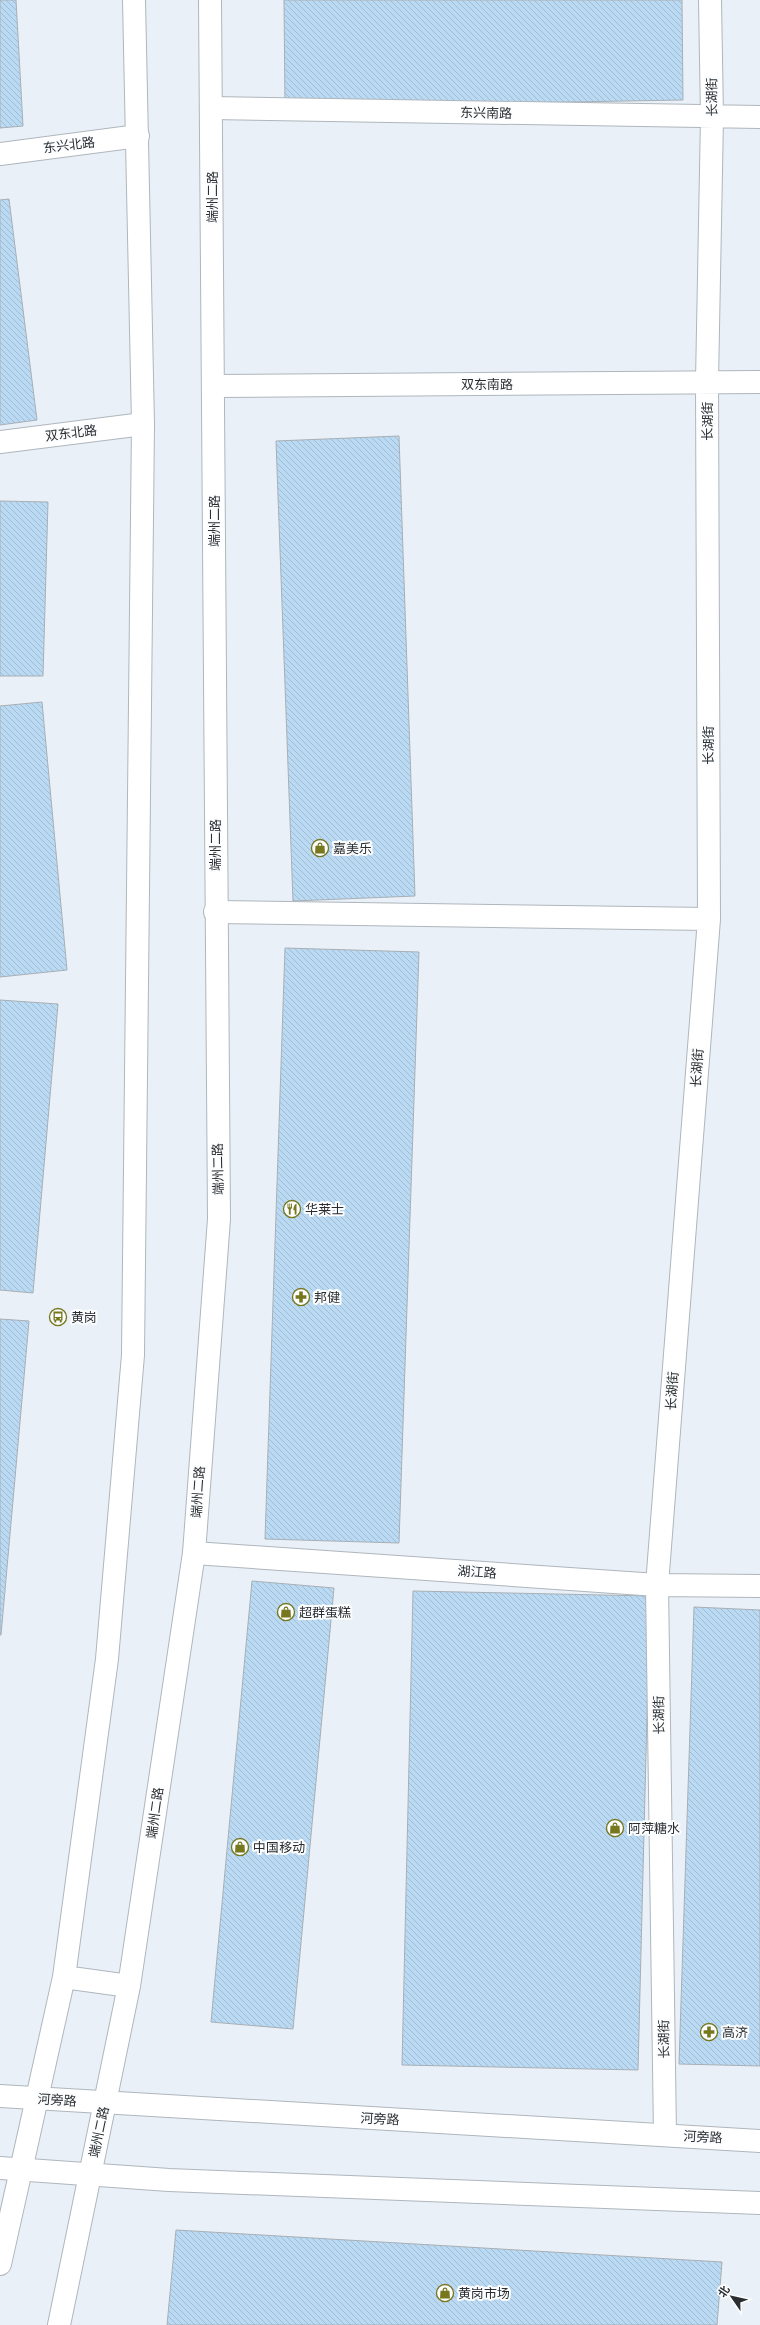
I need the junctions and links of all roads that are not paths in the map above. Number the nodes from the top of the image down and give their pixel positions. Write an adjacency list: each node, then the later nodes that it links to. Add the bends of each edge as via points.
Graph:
1 (134, 0): 7 (street)
2 (210, 0): 4 (street, 端州二路)
3 (710, 0): 5 (street, 长湖街)
4 (212, 108): 5 (street, 东兴南路); 11 (street, 端州二路)
5 (712, 117): 6 (street, 东兴南路); 9 (street, 长湖街)
6 (760, 117)
7 (138, 136): 8 (street, 东兴北路); 12 (street)
8 (0, 154)
9 (707, 382): 10 (street, 双东南路); 11 (street, 双东南路); 15 (street, 长湖街)
10 (760, 382)
11 (213, 386): 14 (street, 端州二路)
12 (143, 424): 13 (street, 双东北路); 19 (street, via 133,1355 107,1659)
13 (0, 442)
14 (215, 912): 15 (street); 16 (street, 端州二路, via 219,1219)
15 (709, 919): 17 (street, 长湖街)
16 (194, 1553): 17 (street, 湖江路); 20 (street, 端州二路)
17 (657, 1585): 18 (street, 湖江路); 24 (street, 长湖街)
18 (760, 1586)
19 (64, 1977): 20 (street); 22 (street)
20 (129, 1986): 23 (street, 端州二路)
21 (0, 2096): 22 (street, 河旁路)
22 (37, 2098): 23 (street, 河旁路); 26 (street)
23 (105, 2103): 24 (street, 河旁路); 27 (street, 端州二路)
24 (665, 2135): 25 (street, 河旁路)
25 (760, 2141)
26 (11, 2169): 27 (street); 29 (street)
27 (90, 2174): 28 (street, via 169,2180); 30 (street, 端州二路)
28 (760, 2203)
29 (0, 2264)
30 (59, 2325)

